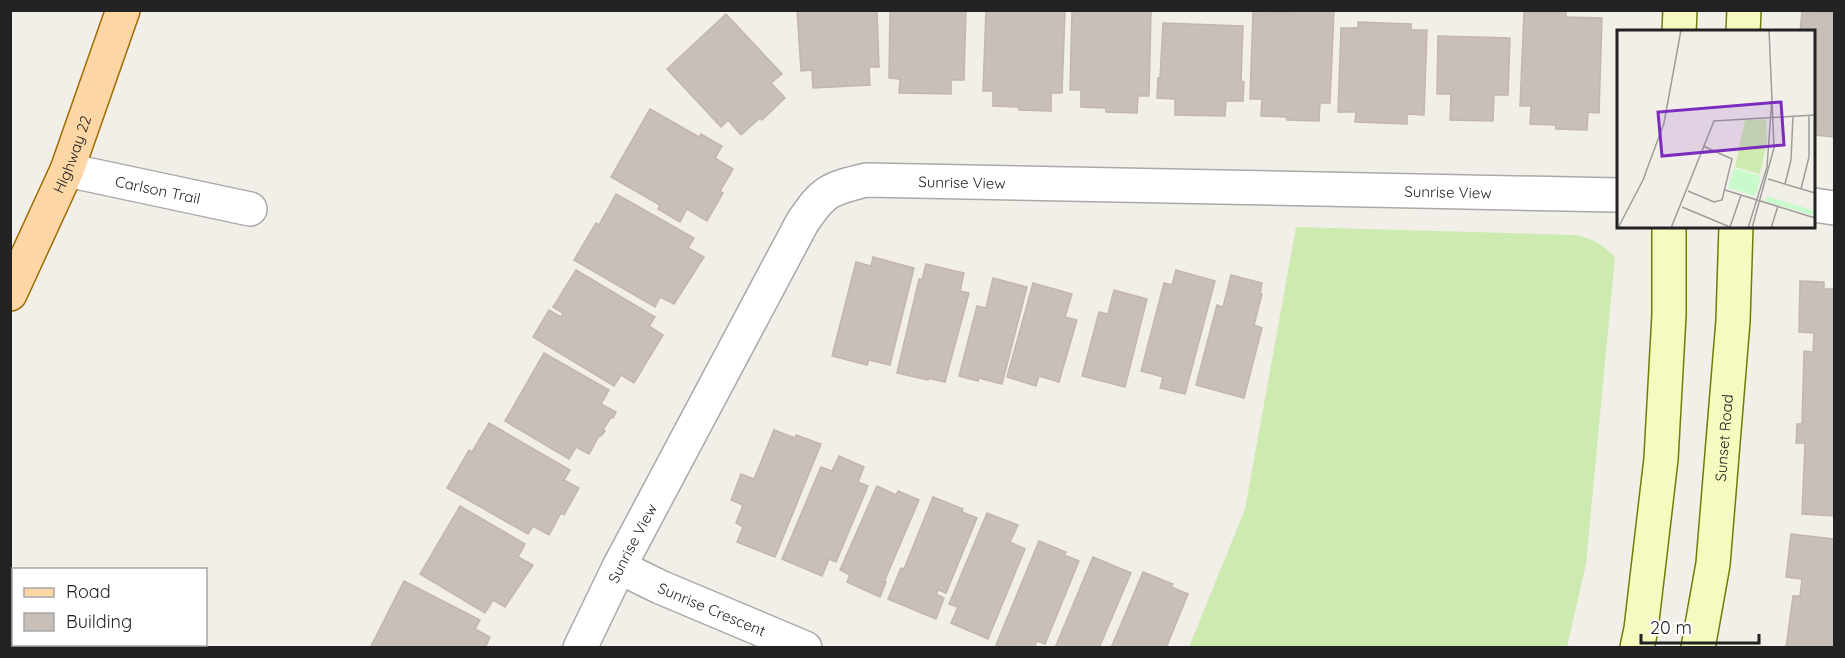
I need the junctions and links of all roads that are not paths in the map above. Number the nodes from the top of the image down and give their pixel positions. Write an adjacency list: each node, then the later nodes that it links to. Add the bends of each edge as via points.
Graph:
1 (123, 10): 6 (main road, Highway 22)
2 (1680, 10): 4 (street)
3 (1744, 10): 5 (street)
4 (1679, 30)
5 (1743, 30)
6 (67, 170): 10 (street, Carlson Trail); 13 (main road, Highway 22)
7 (1617, 195): 14 (street, Sunrise View, via 866,180 837,187 817,200 802,222)
8 (1815, 205): 9 (street)
9 (1834, 208)
10 (250, 210)
11 (1670, 228): 17 (street, via 1661,459)
12 (1736, 228): 18 (street, Sunset Road, via 1733,321 1713,564)
13 (10, 294)
14 (619, 567): 15 (street, Sunrise View); 16 (street, Sunrise Crescent)
15 (580, 648)
16 (805, 648)
17 (1637, 648)
18 (1698, 648)

